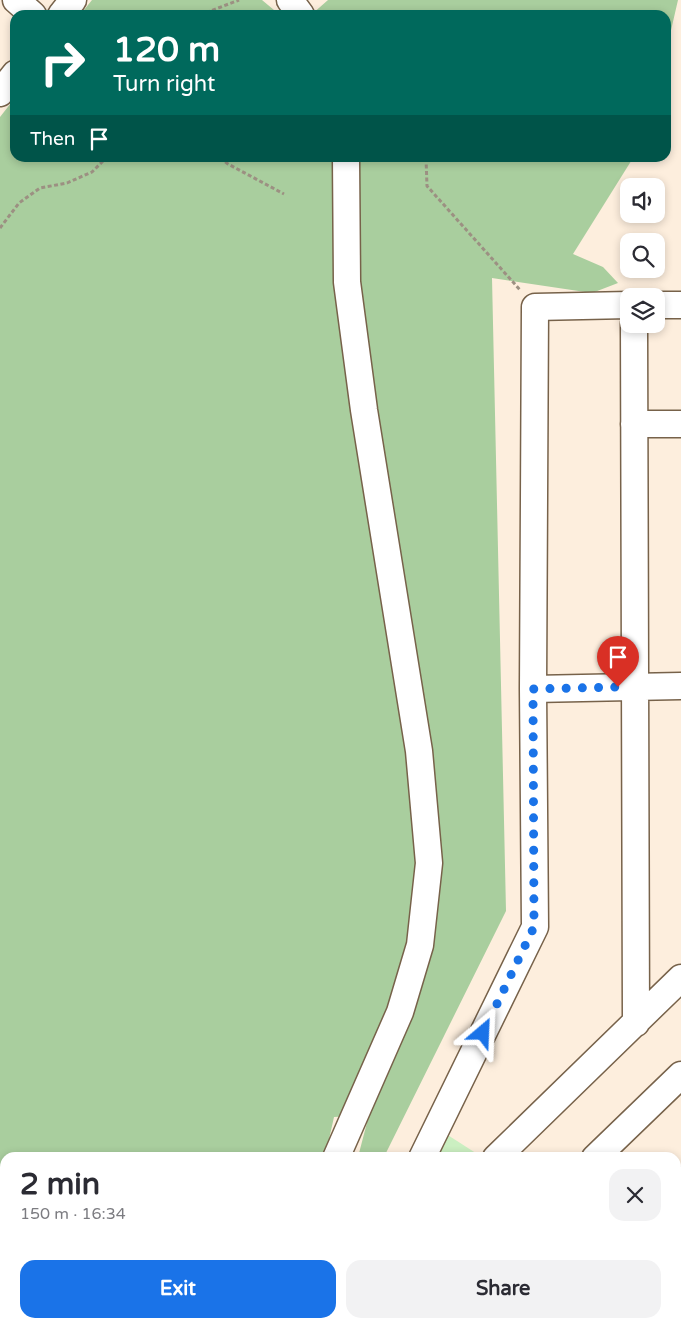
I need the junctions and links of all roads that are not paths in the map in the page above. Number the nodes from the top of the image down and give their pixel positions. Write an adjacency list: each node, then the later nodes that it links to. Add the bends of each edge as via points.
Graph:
1 (16, 0): 3 (street)
2 (73, 0): 4 (street)
3 (27, 10)
4 (65, 10)
5 (10, 80): 6 (street)
6 (0, 93)
7 (346, 162): 20 (street, via 346,282 420,751 429,863 420,944 400,1012)
8 (620, 305): 16 (street, via 536,307)
9 (665, 305): 10 (street)
10 (681, 305)
11 (634, 333): 12 (street)
12 (634, 424): 13 (street); 15 (street)
13 (681, 424)
14 (681, 686): 15 (street)
15 (635, 687): 16 (street); 18 (street)
16 (533, 689): 21 (street, via 534,927)
17 (681, 978): 18 (street)
18 (636, 1023): 22 (street)
19 (681, 1074): 23 (street)
20 (339, 1152)
21 (425, 1152)
22 (502, 1152)
23 (601, 1152)

